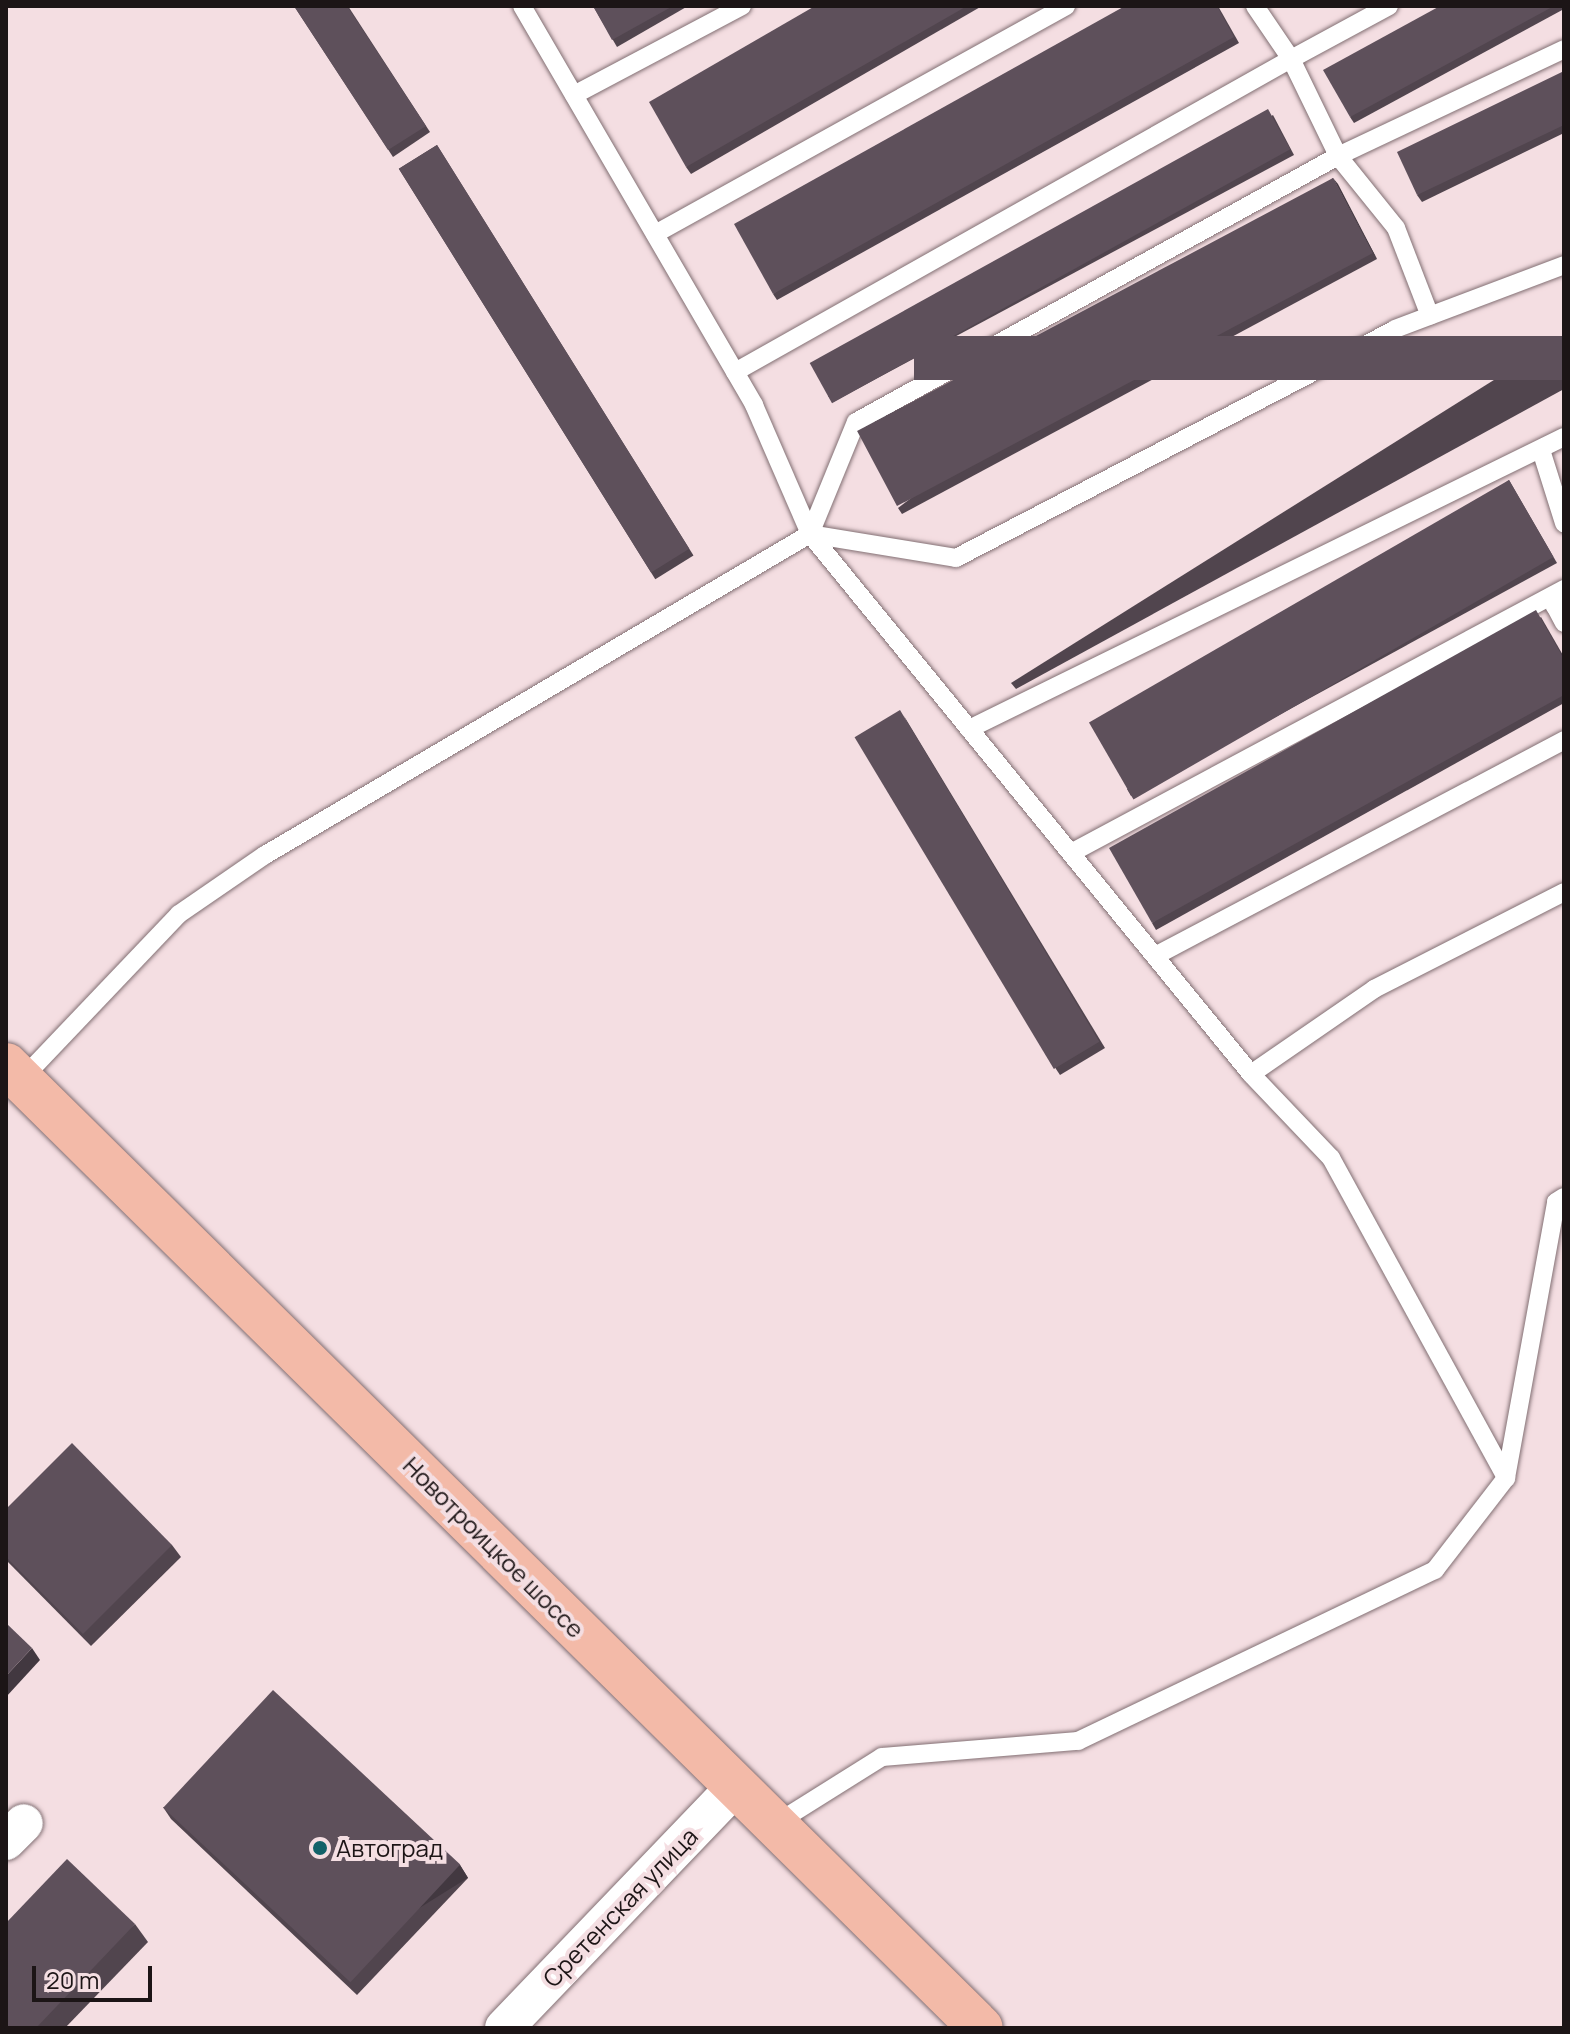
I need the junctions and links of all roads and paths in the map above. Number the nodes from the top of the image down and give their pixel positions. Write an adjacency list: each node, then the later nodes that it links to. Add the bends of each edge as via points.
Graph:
1 (522, 6): 8 (lane)
2 (742, 6): 8 (lane)
3 (1066, 6): 10 (lane)
4 (1255, 6): 7 (lane)
5 (1389, 6): 7 (lane)
6 (1564, 49): 9 (lane)
7 (1291, 59): 9 (lane); 13 (lane)
8 (574, 95): 10 (lane)
9 (1338, 156): 12 (lane, via 1396,228); 17 (lane, via 856,422)
10 (655, 234): 13 (lane)
11 (1564, 265): 12 (lane)
12 (1430, 316): 17 (lane, via 1395,329 956,558)
13 (735, 372): 17 (lane)
14 (1564, 437): 15 (lane)
15 (1541, 450): 16 (lane); 21 (lane)
16 (1564, 523)
17 (810, 534): 21 (lane); 27 (lane, via 265,855 179,914)
18 (1564, 589): 23 (lane)
19 (1564, 597): 20 (lane, via 1555,606)
20 (1564, 623)
21 (969, 729): 23 (lane)
22 (1564, 740): 25 (lane)
23 (1071, 853): 25 (lane)
24 (1564, 892): 26 (lane, via 1374,989)
25 (1155, 956): 26 (lane)
26 (1251, 1074): 29 (lane, via 1331,1158)
27 (11, 1080): 30 (main road, Новотроицкое шоссе)
28 (1564, 1197): 29 (lane, via 1556,1202)
29 (1506, 1478): 31 (lane, via 1435,1570 1078,1741 882,1757)
30 (736, 1786): 31 (main road, Новотроицкое шоссе); 32 (street, Сретенская улица)
31 (775, 1824): 33 (main road, Новотроицкое шоссе)
32 (504, 2028)
33 (981, 2028)

